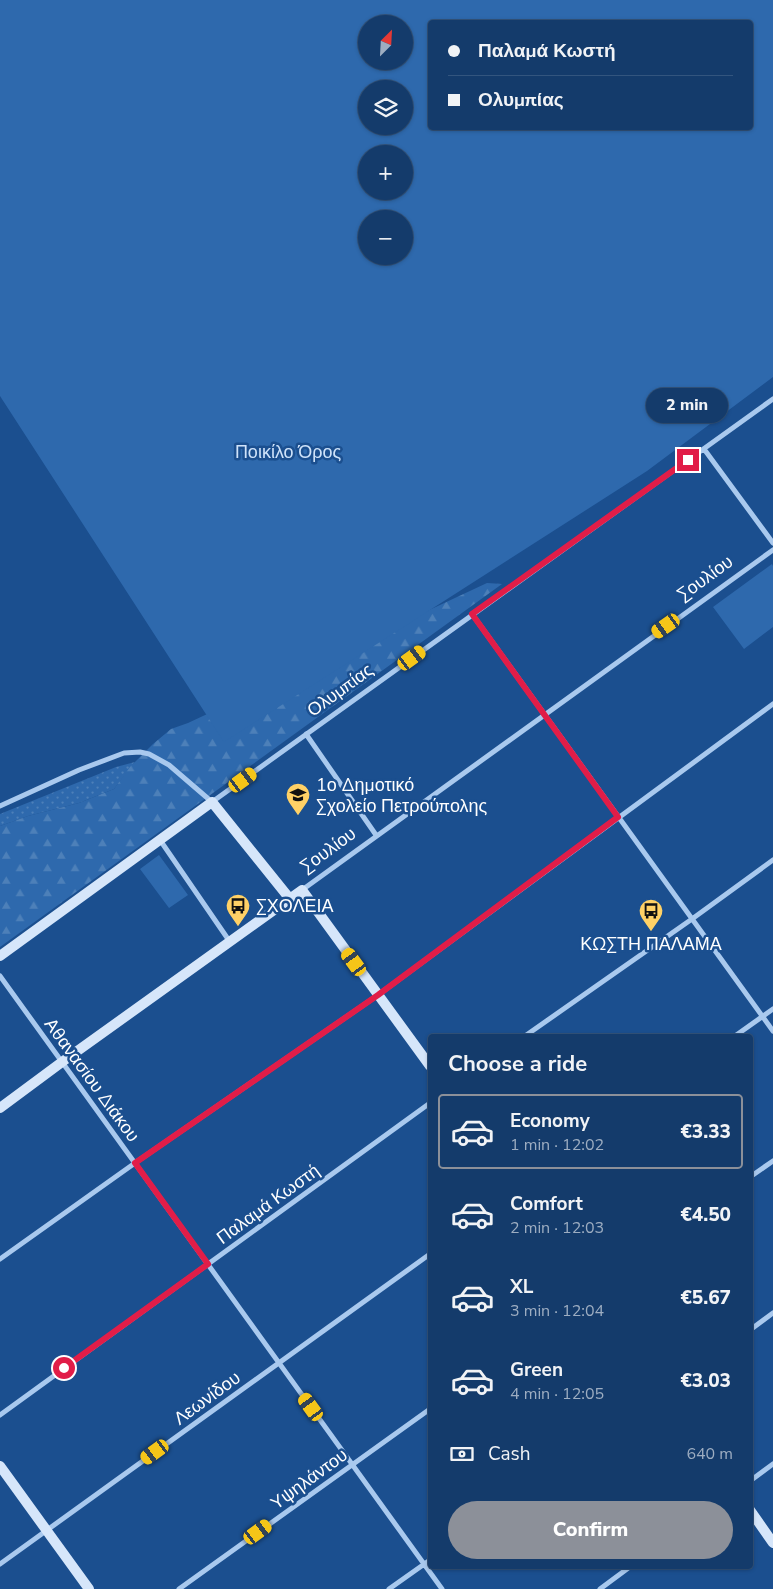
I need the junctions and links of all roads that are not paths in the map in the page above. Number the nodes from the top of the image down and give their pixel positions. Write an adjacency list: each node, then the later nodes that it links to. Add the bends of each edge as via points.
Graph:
1 (773, 399): 2 (street, Ολυμπίας)
2 (704, 449): 3 (street); 5 (street, Ολυμπίας)
3 (773, 543)
4 (773, 550): 7 (street, Σουλίου)
5 (472, 614): 7 (street); 8 (street, Ολυμπίας)
6 (773, 704): 11 (street)
7 (544, 714): 11 (street); 12 (street, Σουλίου)
8 (306, 734): 9 (street, Ολυμπίας); 12 (street)
9 (212, 802): 10 (street, via 169,765 140,752 124,754 79,770); 13 (street, Ολυμπίας); 16 (street)
10 (0, 806)
11 (618, 817): 17 (street); 21 (street)
12 (376, 835): 15 (street, Σουλίου)
13 (159, 840): 18 (street); 19 (street, Ολυμπίας)
14 (773, 860): 17 (street)
15 (302, 890): 16 (street, Σουλίου); 21 (street)
16 (290, 899): 18 (street, Σουλίου)
17 (692, 919): 23 (street); 25 (street)
18 (230, 942): 27 (street, Σουλίου)
19 (0, 956)
20 (0, 976): 27 (street, Αθανασίου Διάκου)
21 (378, 995): 28 (street); 32 (street)
22 (773, 1009): 23 (street)
23 (763, 1017): 24 (street); 26 (street)
24 (773, 1031)
25 (528, 1034)
26 (738, 1034)
27 (62, 1062): 30 (street, Σουλίου); 32 (street, Αθανασίου Διάκου)
28 (428, 1063)
29 (428, 1105): 36 (street, Παλαμά Κωστή)
30 (0, 1108)
31 (773, 1161): 33 (street)
32 (135, 1163): 35 (street); 36 (street, Αθανασίου Διάκου)
33 (753, 1175)
34 (428, 1255): 39 (street, Λεωνίδου)
35 (0, 1259)
36 (208, 1264): 39 (street, Αθανασίου Διάκου); 41 (street, Παλαμά Κωστή)
37 (773, 1313): 38 (street)
38 (753, 1328)
39 (279, 1364): 43 (street, Αθανασίου Διάκου); 47 (street, Λεωνίδου)
40 (428, 1410): 43 (street, Υψηλάντου)
41 (0, 1415)
42 (773, 1464): 45 (street)
43 (352, 1465): 51 (street, Αθανασίου Διάκου); 54 (street, Υψηλάντου)
44 (0, 1466): 47 (street)
45 (753, 1479)
46 (753, 1514): 48 (street)
47 (46, 1530): 50 (street, Λεωνίδου); 53 (street)
48 (773, 1542)
49 (428, 1561): 51 (street)
50 (0, 1564)
51 (424, 1564): 55 (street); 56 (street, Αθανασίου Διάκου)
52 (628, 1569): 57 (street)
53 (89, 1589)
54 (179, 1589)
55 (389, 1589)
56 (442, 1589)
57 (600, 1589)

